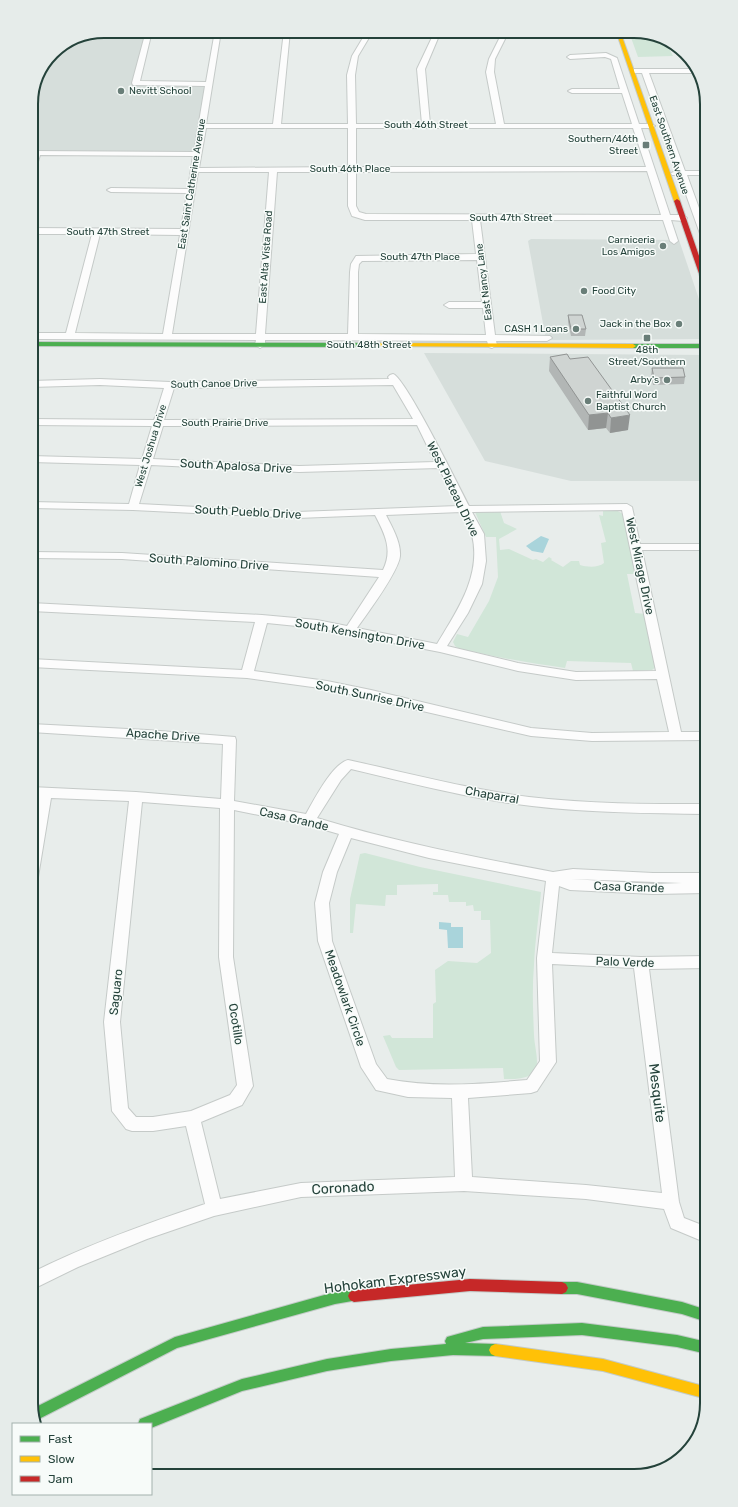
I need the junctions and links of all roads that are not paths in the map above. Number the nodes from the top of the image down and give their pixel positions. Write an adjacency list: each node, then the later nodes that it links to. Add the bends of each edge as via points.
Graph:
1 (147, 38): 12 (street, via 136,83)
2 (217, 38): 12 (street, East Saint Catherine Avenue)
3 (286, 38): 15 (street)
4 (366, 38): 16 (street, via 355,56 351,75)
5 (435, 38): 17 (street, via 421,69)
6 (502, 38): 18 (street, via 492,59 490,72)
7 (620, 38): 9 (main road, East Southern Avenue)
8 (570, 58): 13 (street, via 612,56)
9 (632, 71): 10 (street); 21 (main road, East Southern Avenue)
10 (645, 71): 11 (street); 29 (street, East Southern Avenue)
11 (691, 71)
12 (208, 84): 19 (street, East Saint Catherine Avenue)
13 (625, 91): 14 (street); 20 (street)
14 (572, 92)
15 (277, 125): 16 (street, South 46th Street); 19 (street, South 46th Street)
16 (352, 125): 17 (street, South 46th Street); 28 (street)
17 (426, 125): 18 (street, South 46th Street)
18 (500, 125): 20 (street, South 46th Street)
19 (202, 126): 23 (street, East Saint Catherine Avenue)
20 (637, 126): 21 (street, South 46th Street); 26 (street)
21 (651, 126): 31 (main road, East Southern Avenue)
22 (38, 153): 23 (street)
23 (196, 154): 27 (street, East Saint Catherine Avenue)
24 (273, 169): 27 (street, South 46th Place); 28 (street, South 46th Place); 56 (street, East Alta Vista Road)
25 (505, 169): 26 (street, South 46th Place); 28 (street, South 46th Place); 32 (street)
26 (650, 169): 40 (street)
27 (195, 170): 34 (street, East Saint Catherine Avenue)
28 (352, 170): 37 (street, South 47th Street, via 352,206 355,214 365,217)
29 (682, 173): 30 (street); 31 (street); 42 (street, East Southern Avenue)
30 (700, 173)
31 (667, 174): 41 (main road, East Southern Avenue)
32 (506, 179)
33 (111, 190): 34 (street)
34 (191, 191): 45 (street, East Saint Catherine Avenue)
35 (440, 206): 37 (street)
36 (578, 207): 39 (street)
37 (442, 218): 38 (street, South 47th Street)
38 (476, 218): 39 (street, South 47th Street); 47 (street, East Nancy Lane)
39 (581, 218): 40 (street, South 47th Street)
40 (667, 218): 41 (street, South 47th Street); 46 (street)
41 (683, 218): 48 (main road, East Southern Avenue)
42 (700, 223)
43 (38, 231): 44 (street, South 47th Street)
44 (96, 231): 45 (street, South 47th Street); 52 (street)
45 (184, 232): 53 (street, East Saint Catherine Avenue)
46 (674, 241)
47 (481, 257): 50 (street, East Nancy Lane); 54 (street, South 47th Place, via 359,258 354,272)
48 (700, 268)
49 (450, 305): 50 (street)
50 (487, 305): 57 (street, East Nancy Lane)
51 (38, 336): 52 (street, South 48th Street)
52 (70, 336): 53 (street, South 48th Street)
53 (167, 336): 56 (street, South 48th Street)
54 (353, 337): 56 (street, South 48th Street); 57 (street, South 48th Street)
55 (547, 338): 57 (street, South 48th Street)
56 (260, 341): 57 (main road, South 48th Street); 58 (main road, South 48th Street)
57 (491, 341): 59 (main road, South 48th Street)
58 (38, 344)
59 (700, 346)
60 (395, 379): 62 (street, South Canoe Drive); 64 (street, West Plateau Drive)
61 (38, 384): 62 (street, South Canoe Drive)
62 (170, 384): 65 (street, West Joshua Drive)
63 (38, 422): 65 (street, South Prairie Drive)
64 (420, 422): 65 (street, South Prairie Drive); 68 (street, West Plateau Drive)
65 (158, 423): 67 (street, West Joshua Drive)
66 (38, 460): 67 (street, South Apalosa Drive)
67 (147, 462): 68 (street, South Apalosa Drive, via 299,469); 70 (street, West Joshua Drive)
68 (442, 465): 71 (street, West Plateau Drive)
69 (38, 505): 70 (street, South Pueblo Drive)
70 (133, 507): 72 (street, South Pueblo Drive, via 297,515)
71 (464, 509): 72 (street, South Pueblo Drive); 73 (street, West Mirage Drive, via 627,507); 80 (street, West Plateau Drive, via 478,534 480,561 476,584 462,613)
72 (379, 513): 76 (street, via 390,533 394,558)
73 (637, 547): 74 (street); 83 (street, West Mirage Drive)
74 (700, 547)
75 (38, 555): 76 (street, South Palomino Drive, via 122,556)
76 (386, 574): 79 (street)
77 (38, 607): 78 (street, South Kensington Drive)
78 (262, 619): 79 (street, South Kensington Drive); 82 (street)
79 (350, 630): 80 (street, South Kensington Drive)
80 (440, 648): 83 (street, South Kensington Drive, via 518,667 576,676)
81 (38, 663): 82 (street, South Sunrise Drive)
82 (247, 674): 86 (street, South Sunrise Drive, via 372,694 531,732 592,738)
83 (663, 675): 86 (street, West Mirage Drive)
84 (38, 728): 89 (street, Apache Drive, via 230,740)
85 (700, 736): 86 (street, South Sunrise Drive)
86 (676, 738)
87 (38, 792): 88 (street, Casa Grande)
88 (136, 797): 89 (street, Casa Grande); 100 (street, Saguaro, via 112,1022 120,1111 132,1124 153,1124)
89 (227, 804): 91 (street, Casa Grande); 100 (street, Ocotillo, via 226,957 245,1086 236,1100)
90 (700, 809): 91 (street, Chaparral, via 588,808 504,798 348,764 336,778)
91 (310, 820): 92 (street, Casa Grande)
92 (347, 832): 93 (street, Casa Grande, via 429,853); 99 (street, Meadowlark Circle, via 330,872 322,903 325,941 369,1067 382,1085 408,1090)
93 (553, 877): 94 (street, Casa Grande, via 574,874); 95 (street, Casa Grande, via 570,884 654,890); 96 (street, Meadowlark Circle)
94 (700, 878)
95 (700, 888)
96 (544, 958): 98 (street, Palo Verde); 99 (street, Meadowlark Circle, via 548,1062 531,1086)
97 (700, 962): 98 (street, Palo Verde)
98 (641, 963): 102 (street, Mesquite)
99 (460, 1092): 101 (street)
100 (192, 1118): 103 (street)
101 (464, 1184): 102 (street, Coronado, via 586,1192); 103 (street, Coronado, via 301,1190)
102 (671, 1202): 104 (street, Mesquite, via 677,1223)
103 (214, 1208): 105 (street, Coronado, via 144,1232 72,1261)
104 (700, 1232)
105 (38, 1278)
106 (700, 1314): 110 (main road, Hohokam Expressway, via 577,1288 470,1285 335,1298 175,1342)
107 (700, 1346): 108 (main road, via 582,1329 483,1333)
108 (391, 1355): 109 (main road, via 453,1349 503,1350 603,1365); 111 (main road, via 327,1365 242,1385)
109 (700, 1391)
110 (39, 1411)
111 (147, 1423)

